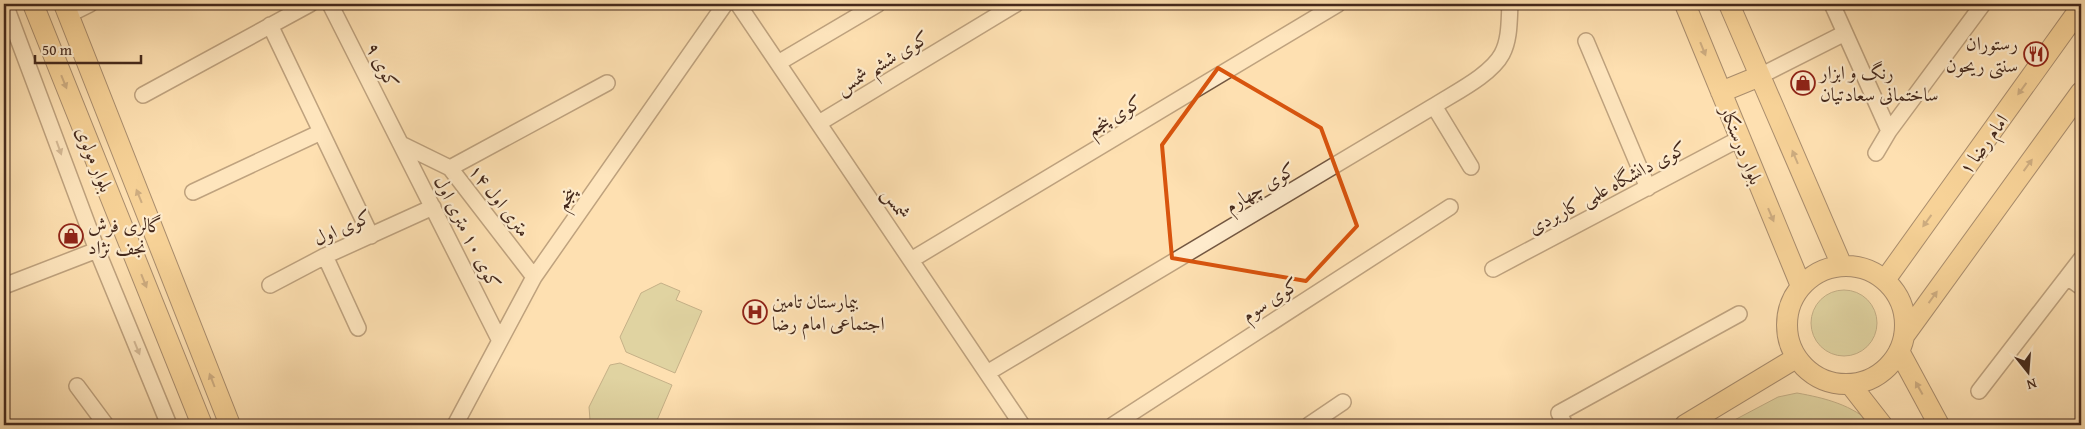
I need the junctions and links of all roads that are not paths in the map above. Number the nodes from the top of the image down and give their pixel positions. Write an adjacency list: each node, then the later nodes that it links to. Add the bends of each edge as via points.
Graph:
1 (5, 4): 41 (street, one-way to 41)
2 (33, 4): 66 (main road, بلوار مولوی, one-way to 66)
3 (90, 4): 17 (street)
4 (310, 4): 18 (street)
5 (330, 4): 32 (street, کوی ۹)
6 (725, 4): 47 (street, پنجم)
7 (738, 4): 21 (street, شمس)
8 (878, 4): 21 (street)
9 (1016, 4): 28 (street, کوی ششم شمس)
10 (1338, 4): 44 (street, کوی پنجم)
11 (1510, 4): 27 (street, کوی چهارم, via 1503,54 1493,66)
12 (1685, 4): 24 (main road, بلوار درستکار, one-way to 24)
13 (1729, 4): 22 (main road)
14 (1832, 4): 19 (street)
15 (1983, 4): 29 (street)
16 (2081, 7): 49 (main road, امام رضا ۱, one-way to 49)
17 (66, 9): 67 (main road, بلوار مولوی, one-way to 17)
18 (270, 24): 26 (street); 30 (street)
19 (1845, 33): 22 (street); 29 (street)
20 (1586, 41): 36 (street)
21 (778, 63): 28 (street, شمس)
22 (1760, 76): 24 (main road); 45 (main road, one-way to 22)
23 (607, 83): 35 (street)
24 (1721, 92): 31 (main road, بلوار درستکار)
25 (2081, 92): 57 (main road, one-way to 25)
26 (142, 94)
27 (1434, 106): 34 (street); 59 (street, کوی چهارم)
28 (819, 124): 44 (street, شمس)
29 (1889, 131): 33 (street)
30 (321, 132): 37 (street); 40 (street)
31 (1739, 139): 36 (street, کوی دانشگاه علمی کاربردی); 52 (main road, بلوار درستکار, one-way to 52)
32 (401, 144): 35 (street, ۱۴ متری اول); 38 (street, کوی ۱۰ متری اول)
33 (1876, 153)
34 (1471, 166)
35 (450, 168): 47 (street, ۱۴ متری اول)
36 (1648, 188): 46 (street, کوی دانشگاه علمی کاربردی)
37 (193, 192)
38 (433, 207): 40 (street, کوی اول); 56 (street, کوی ۱۰ متری اول)
39 (1450, 207): 70 (street, کوی سوم)
40 (371, 236): 42 (street, کوی اول)
41 (97, 250): 51 (street); 65 (street, one-way to 65)
42 (324, 256): 50 (street, کوی اول); 55 (street)
43 (2081, 259): 48 (street)
44 (911, 260): 59 (street, شمس)
45 (1842, 266): 49 (main road, via 1865,269); 52 (main road, via 1827,269)
46 (1493, 269)
47 (534, 277): 56 (street, پنجم)
48 (2067, 277): 53 (street); 62 (street)
49 (1885, 280): 57 (main road, via 1902,306 1905,321)
50 (270, 285)
51 (4, 286)
52 (1801, 286): 58 (main road, via 1787,314 1786,329)
53 (2081, 287)
54 (1739, 314): 72 (street, via 1558,413)
55 (358, 328)
56 (499, 339): 68 (street, پنجم)
57 (1902, 344): 60 (main road, via 1890,364 1879,374); 75 (main road, one-way to 57)
58 (1796, 358): 60 (main road, via 1820,378); 73 (main road)
59 (987, 373): 69 (street, شمس)
60 (1850, 384): 74 (main road)
61 (77, 386): 64 (street)
62 (1979, 391)
63 (1343, 402): 71 (street)
64 (106, 425)
65 (169, 425)
66 (202, 425)
67 (230, 425)
68 (455, 425)
69 (1022, 425)
70 (1113, 425)
71 (1309, 425)
72 (1565, 425)
73 (1685, 425)
74 (1882, 425)
75 (1939, 425)

